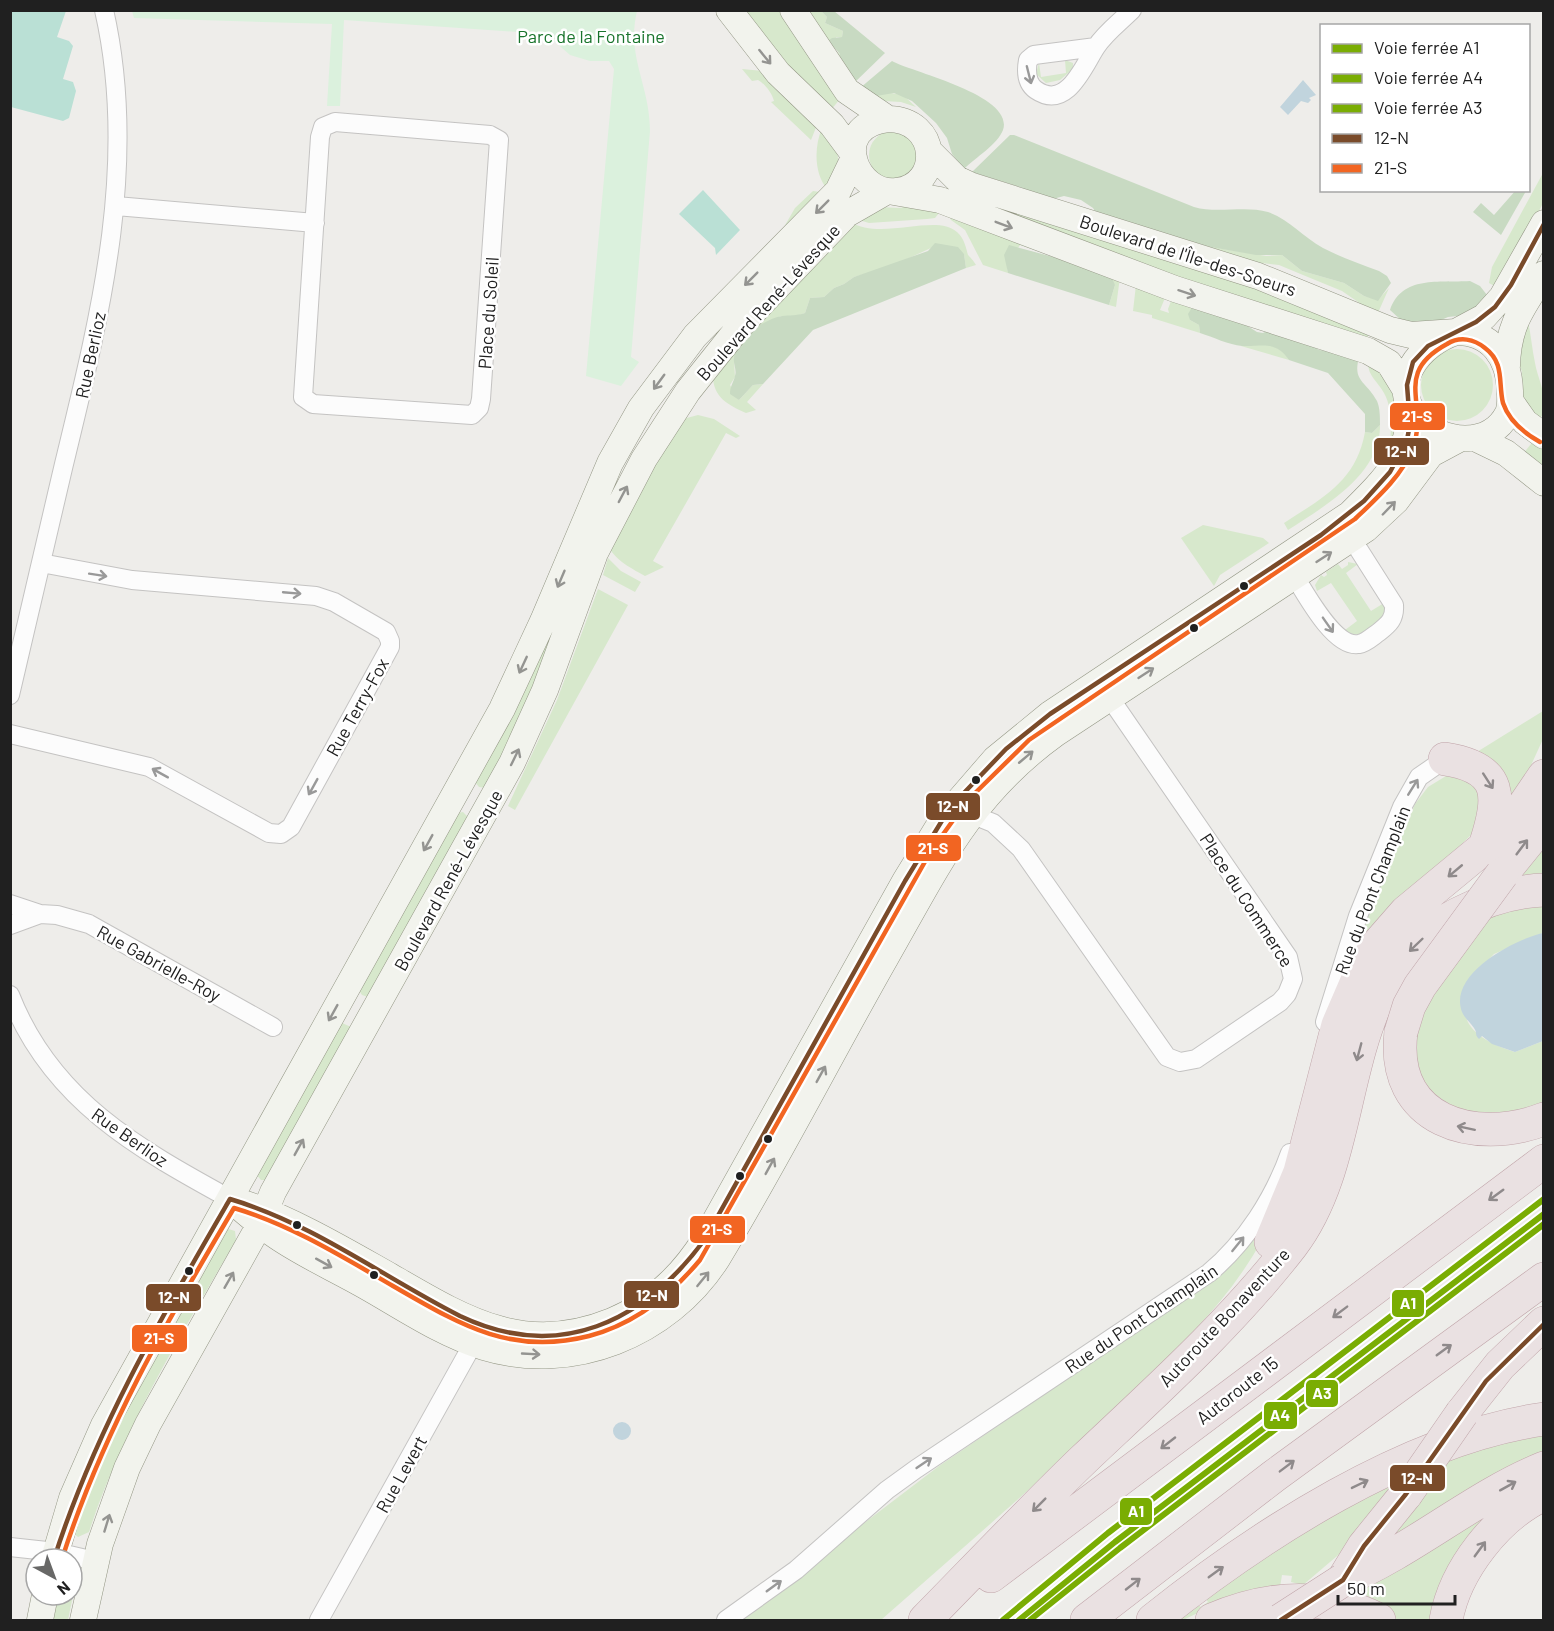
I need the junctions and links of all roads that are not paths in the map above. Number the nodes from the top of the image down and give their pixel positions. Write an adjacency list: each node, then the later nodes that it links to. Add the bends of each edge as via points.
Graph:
1 (104, 10): 10 (street, Rue Berlioz, via 116,78)
2 (729, 10): 8 (street, one-way to 8, via 778,73 832,125)
3 (793, 10): 6 (street, via 847,91)
4 (1131, 10): 5 (street)
5 (1096, 46)
6 (888, 119): 7 (street, via 916,127); 8 (street, via 871,123 858,133 852,144)
7 (929, 152): 9 (street, via 928,165 918,181 906,189); 14 (street, Boulevard de l'Île-des-Soeurs, via 957,179 972,186 1258,276 1390,330 1411,335)
8 (853, 155): 9 (street, via 867,180); 41 (street, Boulevard René-Lévesque, one-way to 41, via 838,191 695,336 630,425 603,478 514,685)
9 (890, 192): 16 (street, Boulevard de l'Île-des-Soeurs, one-way to 16, via 940,200 1175,290 1368,351 1389,363); 42 (street, Boulevard René-Lévesque, one-way to 9, via 508,772 544,690 595,553 644,459 688,391 739,327 847,214)
10 (116, 206): 11 (street); 22 (street, Rue Berlioz, via 92,346)
11 (315, 223): 11 (street, Place du Soleil, via 302,391 305,400 313,404 466,416 475,413 482,388 498,138 328,123 321,130)
12 (1544, 223): 14 (street, via 1497,304 1484,317)
13 (1544, 274): 15 (street, via 1512,327)
14 (1456, 332): 15 (street, via 1483,337 1498,350); 16 (street, via 1420,353 1410,369)
15 (1507, 366): 17 (street)
16 (1407, 398): 19 (street, via 1428,428); 23 (street, via 1407,441 1399,457 1350,514)
17 (1510, 402): 18 (street, via 1525,422); 19 (street, via 1502,421 1489,432)
18 (1544, 435)
19 (1467, 438): 20 (street, via 1506,453); 21 (street, one-way to 19, via 1396,501 1431,454)
20 (1544, 483)
21 (1352, 539): 23 (street, one-way to 21); 23 (street, one-way to 21, via 1336,637 1355,644 1369,639 1389,624 1394,617 1394,605)
22 (41, 563): 25 (street, Rue Berlioz); 26 (street, Rue Terry-Fox, one-way to 26, via 132,580 322,597 383,630 390,647 291,827 281,834 269,833 149,767)
23 (1290, 568): 24 (street)
24 (1104, 690): 29 (street, via 1015,742); 29 (street, Place du Commerce, via 1288,957 1293,979 1280,1002 1196,1059 1184,1062 1167,1057 1025,855 993,823)
25 (10, 695)
26 (10, 734)
27 (1445, 759): 31 (highway, one-way to 31, via 1479,770 1493,787 1496,811); 56 (street, Rue du Pont Champlain, one-way to 27, via 796,1570 894,1485 1201,1280 1240,1242 1269,1198 1289,1156 1344,958 1402,807 1419,777)
28 (1544, 776): 31 (highway, via 1510,826)
29 (961, 810): 46 (street, via 900,891 705,1239 676,1279 632,1312 580,1332)
30 (1544, 822): 39 (highway, one-way to 30, bridge, via 1496,1131 1463,1128 1443,1121 1422,1105 1405,1080 1400,1062 1401,1032 1420,986)
31 (1485, 846): 44 (highway, one-way to 44, via 1406,912 1363,967 1338,1025 1292,1195)
32 (1544, 890): 44 (highway, Autoroute Bonaventure, one-way to 44, via 1501,897 1461,912 1426,935 1398,964 1365,1029 1331,1154 1311,1210 1293,1244)
33 (10, 904): 34 (street, Rue Gabrielle-Roy)
34 (40, 914): 35 (street, Rue Gabrielle-Roy); 38 (street, Rue Gabrielle-Roy, via 89,924)
35 (10, 925)
36 (11, 1000): 37 (street, Rue Berlioz)
37 (17, 1027): 41 (street, Rue Berlioz, via 101,1120)
38 (273, 1027)
39 (1544, 1119)
40 (1544, 1161): 58 (highway, Autoroute 15, one-way to 58)
41 (230, 1199): 42 (street); 50 (street, Boulevard René-Lévesque, via 96,1440 72,1498)
42 (263, 1217): 46 (street, via 273,1234 412,1312); 52 (street, Boulevard René-Lévesque, one-way to 42, via 118,1488 140,1440)
43 (1544, 1279): 59 (highway, one-way to 43, via 1282,1469)
44 (1237, 1309): 57 (highway, Autoroute Bonaventure, one-way to 57)
45 (1544, 1323): 53 (highway, bridge, via 1500,1365 1462,1413 1406,1494 1364,1545)
46 (478, 1335): 55 (street, Rue Levert)
47 (1544, 1419): 60 (highway, one-way to 47, via 1260,1542 1356,1486 1472,1436)
48 (1544, 1468): 53 (highway, one-way to 48, via 1379,1565 1496,1492)
49 (1544, 1494): 64 (highway, one-way to 49, via 1461,1582 1488,1539 1516,1511)
50 (58, 1547)
51 (84, 1560): 52 (street)
52 (95, 1561): 54 (street, Boulevard René-Lévesque)
53 (1343, 1580): 62 (highway, bridge)
54 (82, 1620)
55 (318, 1620)
56 (726, 1620)
57 (925, 1620)
58 (932, 1620)
59 (1086, 1620)
60 (1153, 1620)
61 (1212, 1620): 63 (highway, via 1258,1604 1290,1599 1338,1604)
62 (1281, 1620)
63 (1379, 1620)
64 (1446, 1620)

